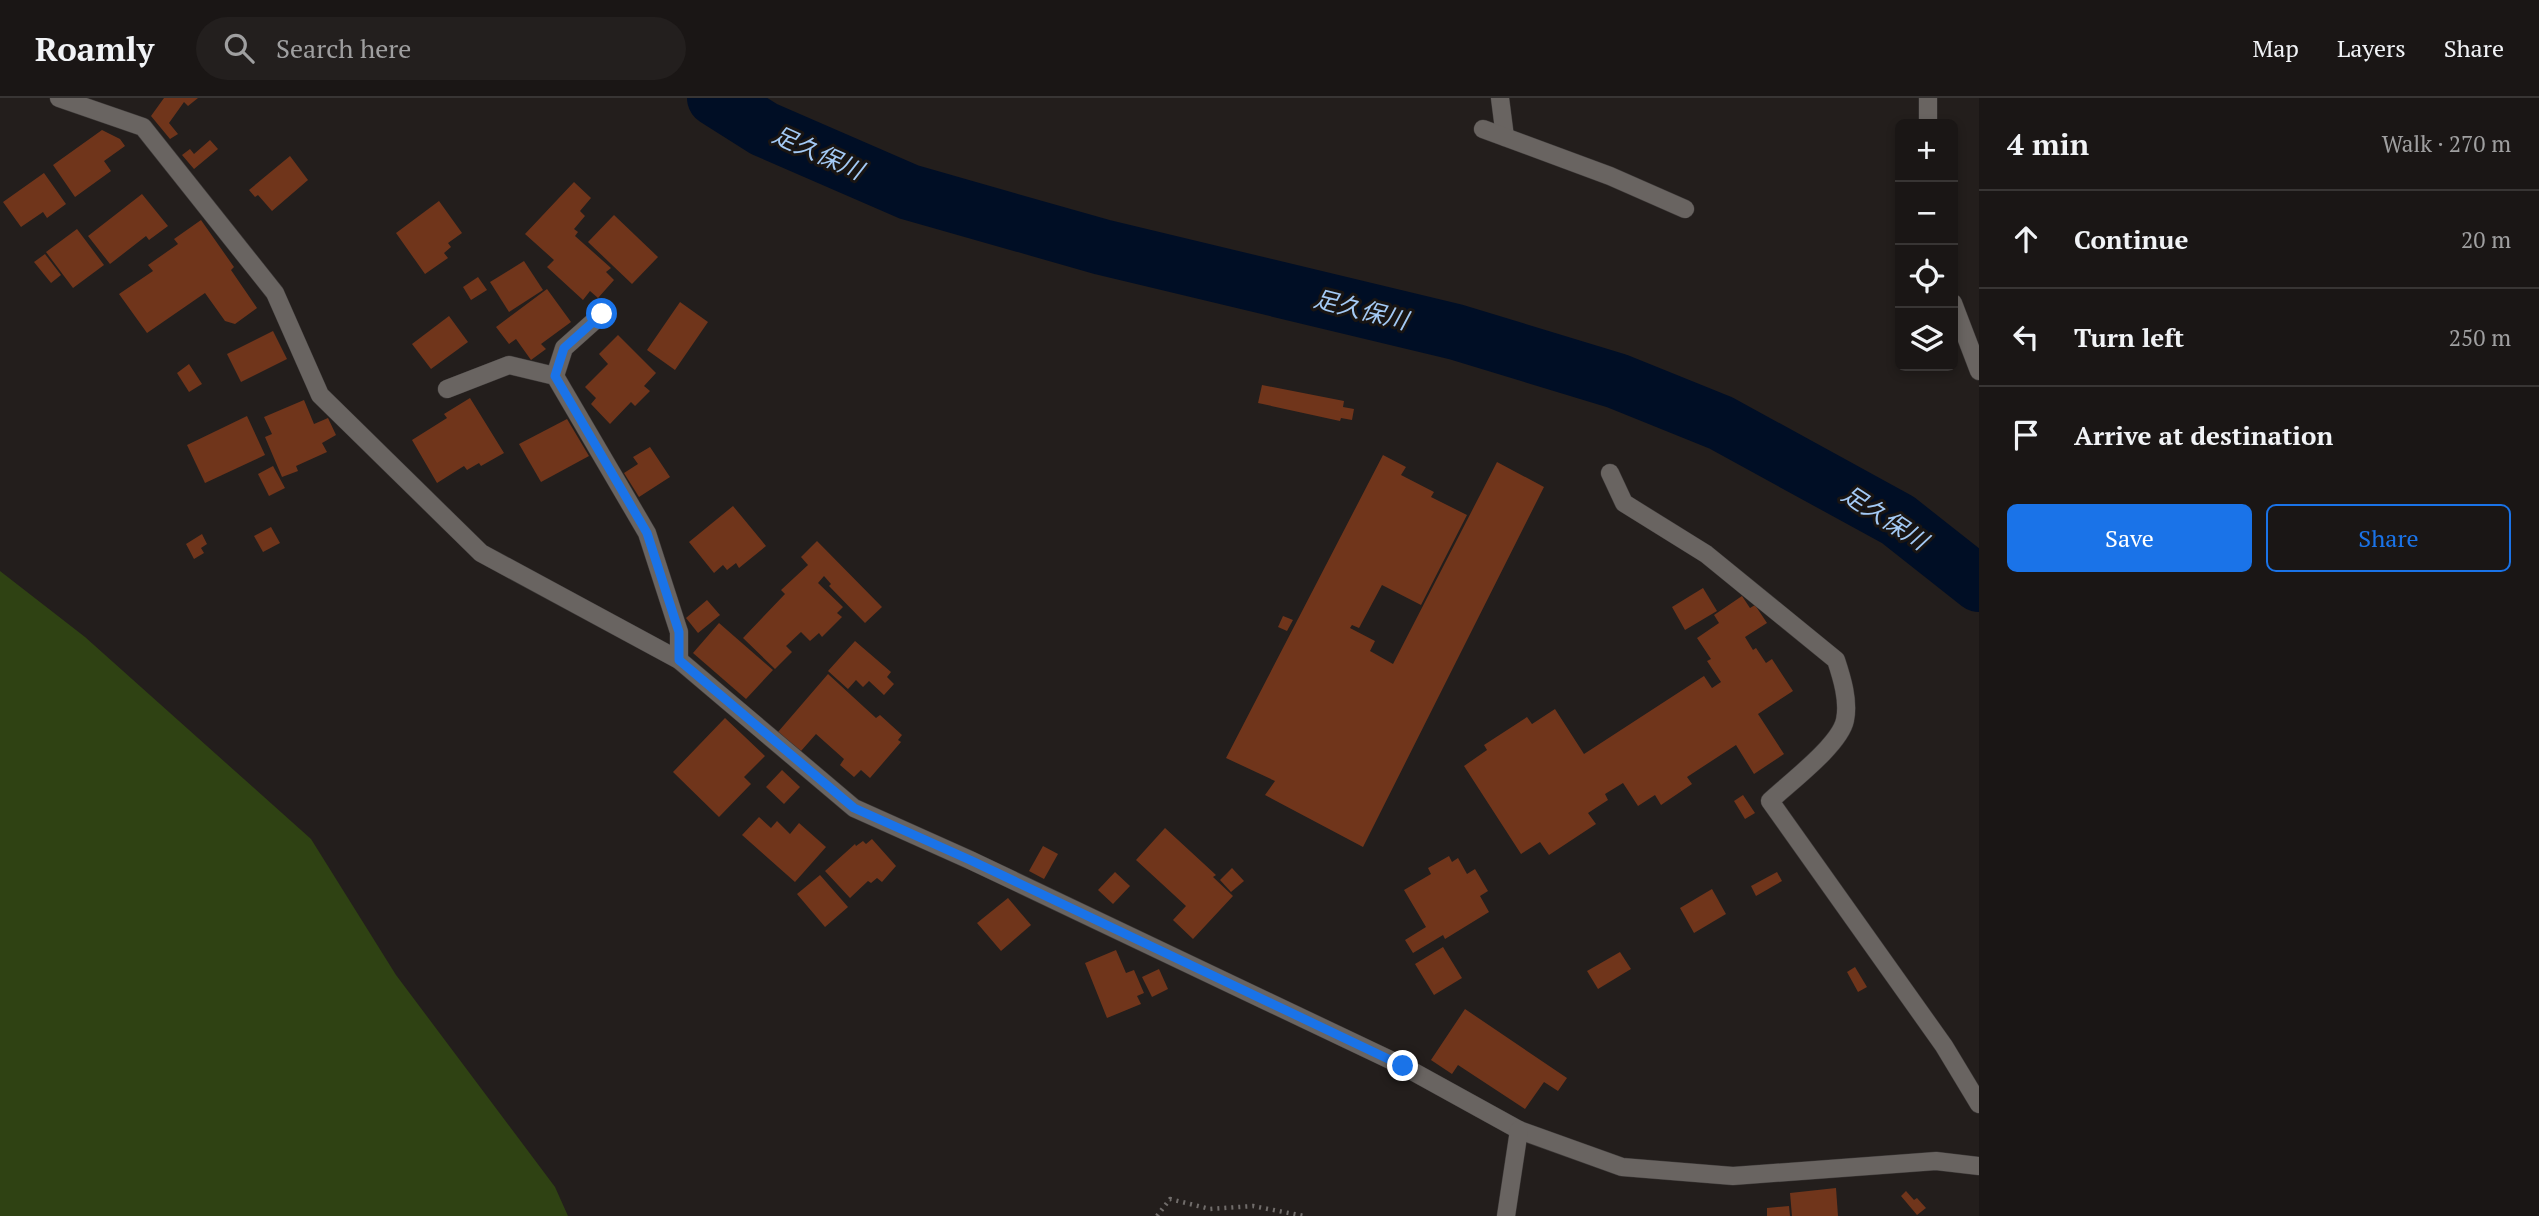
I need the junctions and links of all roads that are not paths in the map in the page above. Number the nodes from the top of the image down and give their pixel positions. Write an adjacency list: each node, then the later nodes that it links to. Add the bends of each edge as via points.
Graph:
1 (59, 98): 14 (street, via 144,127 275,293 320,395 481,553)
2 (1500, 98): 6 (street)
3 (1928, 98): 4 (street)
4 (1928, 119)
5 (1483, 129): 6 (street)
6 (1505, 137): 7 (street)
7 (1685, 209)
8 (1955, 308): 10 (street)
9 (602, 314): 11 (street, via 564,348)
10 (1979, 371)
11 (555, 376): 12 (street, via 509,365); 14 (street, via 647,533 679,632)
12 (447, 389)
13 (1611, 473): 15 (street, via 1625,503 1706,554 1836,660 1844,685 1845,721 1831,745 1770,801 1944,1046)
14 (679, 660): 16 (street, via 854,808 1403,1066)
15 (1979, 1104)
16 (1519, 1130): 17 (street, via 1622,1167 1733,1176 1936,1161); 18 (street)
17 (1979, 1166)
18 (1506, 1216)

